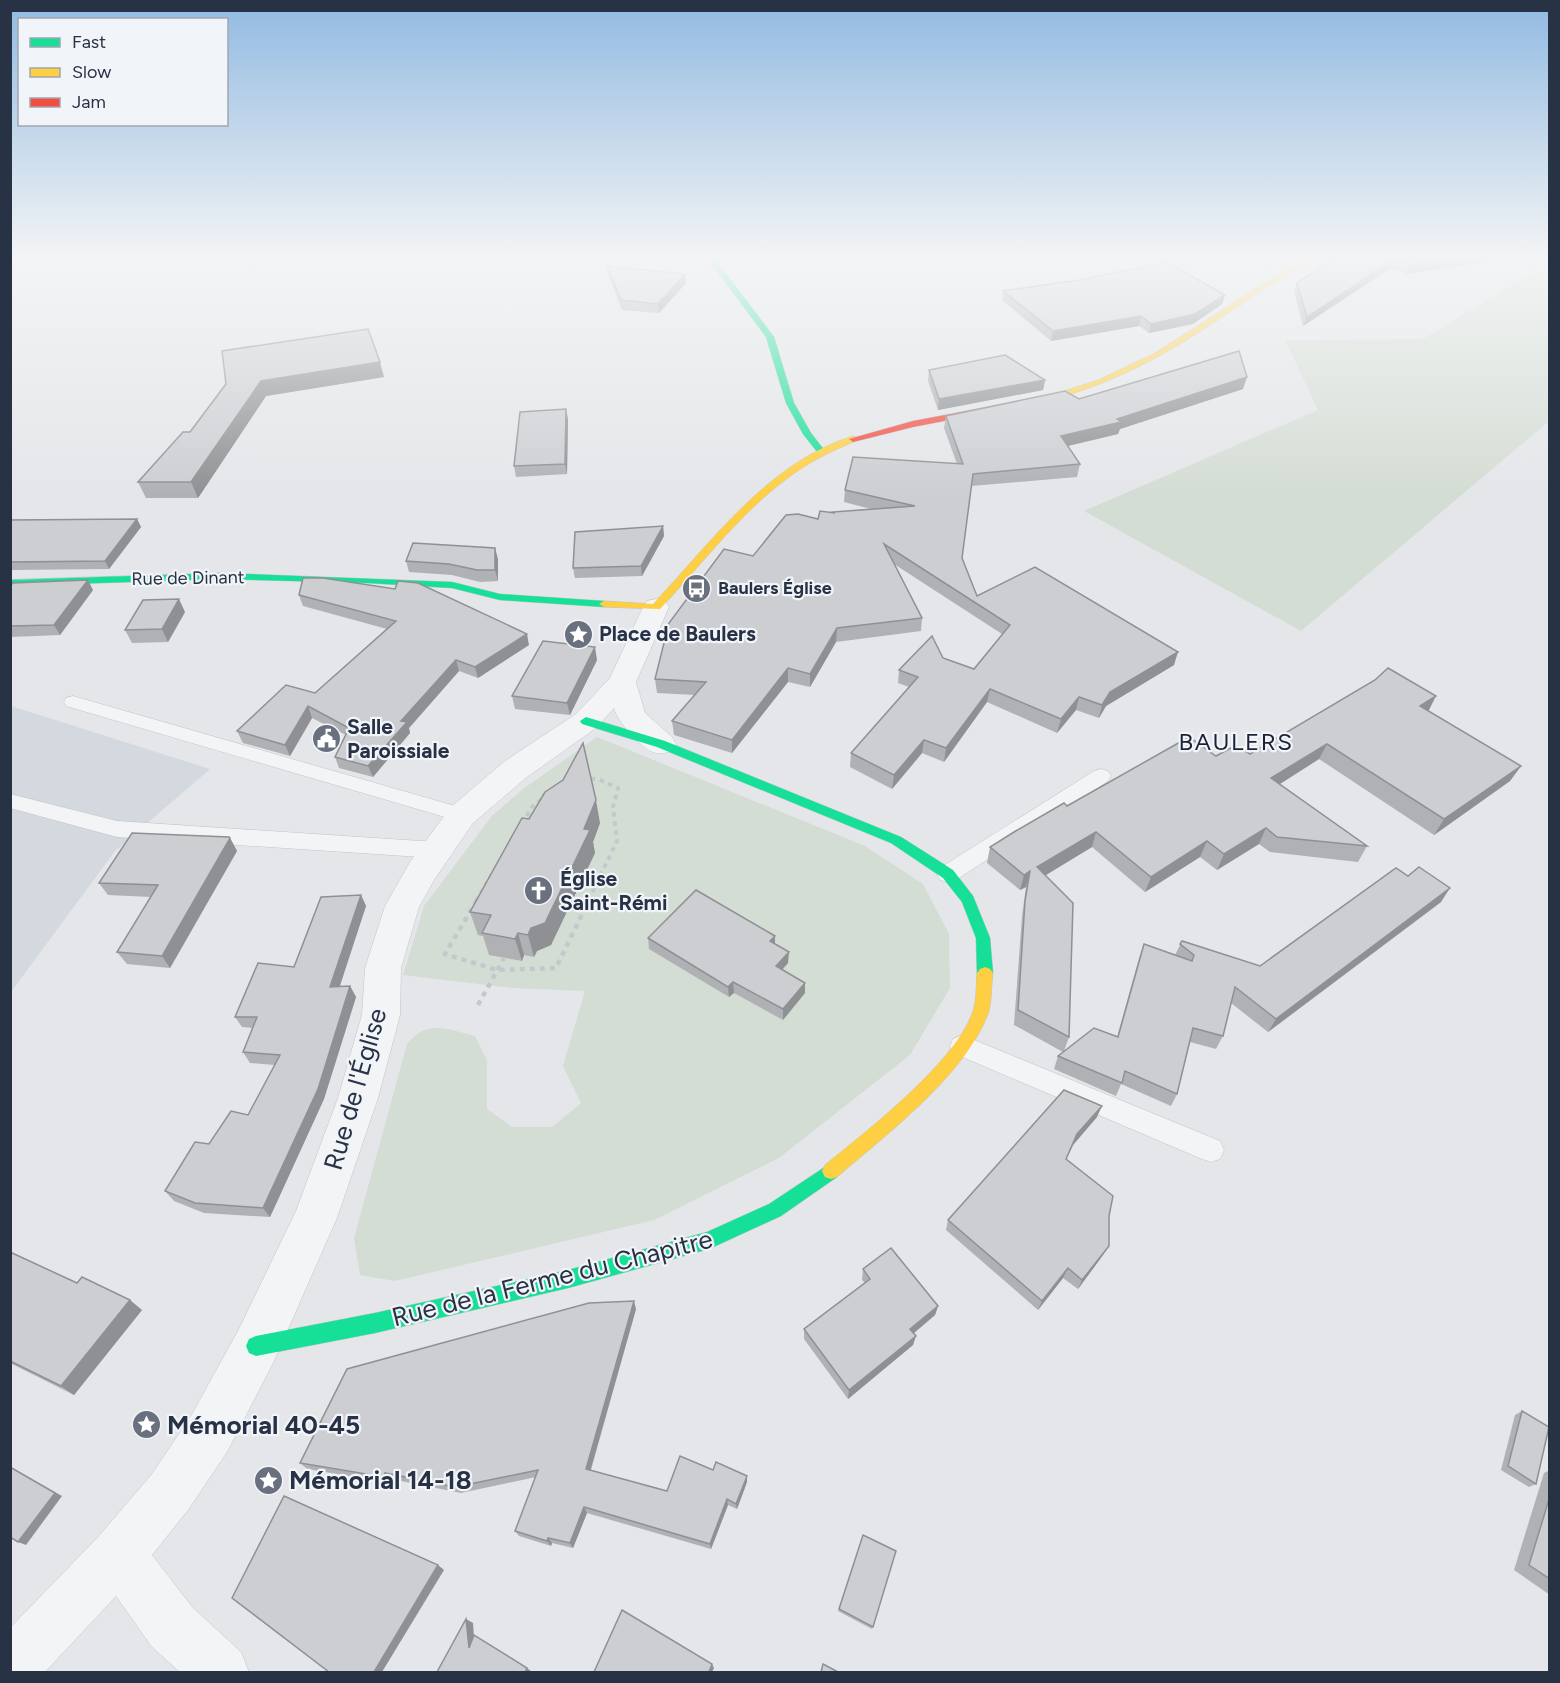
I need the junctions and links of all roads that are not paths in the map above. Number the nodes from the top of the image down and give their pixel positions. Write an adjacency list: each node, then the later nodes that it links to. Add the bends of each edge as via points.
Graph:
1 (770, 338): 3 (street, via 790,403)
2 (1188, 338): 3 (street, via 1165,353 1081,390 903,425)
3 (821, 452): 5 (street, via 787,472 755,499)
4 (10, 583): 5 (street, Rue de Dinant, via 221,576 366,580 452,585 500,597)
5 (656, 607): 6 (street)
6 (626, 673): 8 (street, Rue de l'Église); 9 (street, Rue de la Ferme du Chapitre, via 631,717)
7 (73, 702): 12 (lane)
8 (586, 721): 9 (street, Rue de la Ferme du Chapitre); 12 (street, Rue de l'Église, via 516,769)
9 (661, 744): 14 (street, Rue de la Ferme du Chapitre, via 896,840)
10 (1101, 776): 14 (lane)
11 (10, 801): 13 (lane, via 117,829)
12 (462, 815): 13 (street, Rue de l'Église)
13 (436, 850): 17 (street, Rue de l'Église, via 402,906 382,968 381,1015 358,1098 315,1218)
14 (948, 874): 15 (street, Rue de la Ferme du Chapitre, via 968,900 983,938 985,973 980,1015)
15 (962, 1046): 16 (lane); 17 (street, Rue de la Ferme du Chapitre, via 939,1074 832,1170 775,1210 709,1240 557,1282)
16 (1211, 1150)
17 (256, 1346): 18 (street, Rue de l'Église, via 170,1492)
18 (118, 1555): 19 (street, Rue de l'Église); 20 (street, via 172,1627)
19 (10, 1669)
20 (221, 1672)

